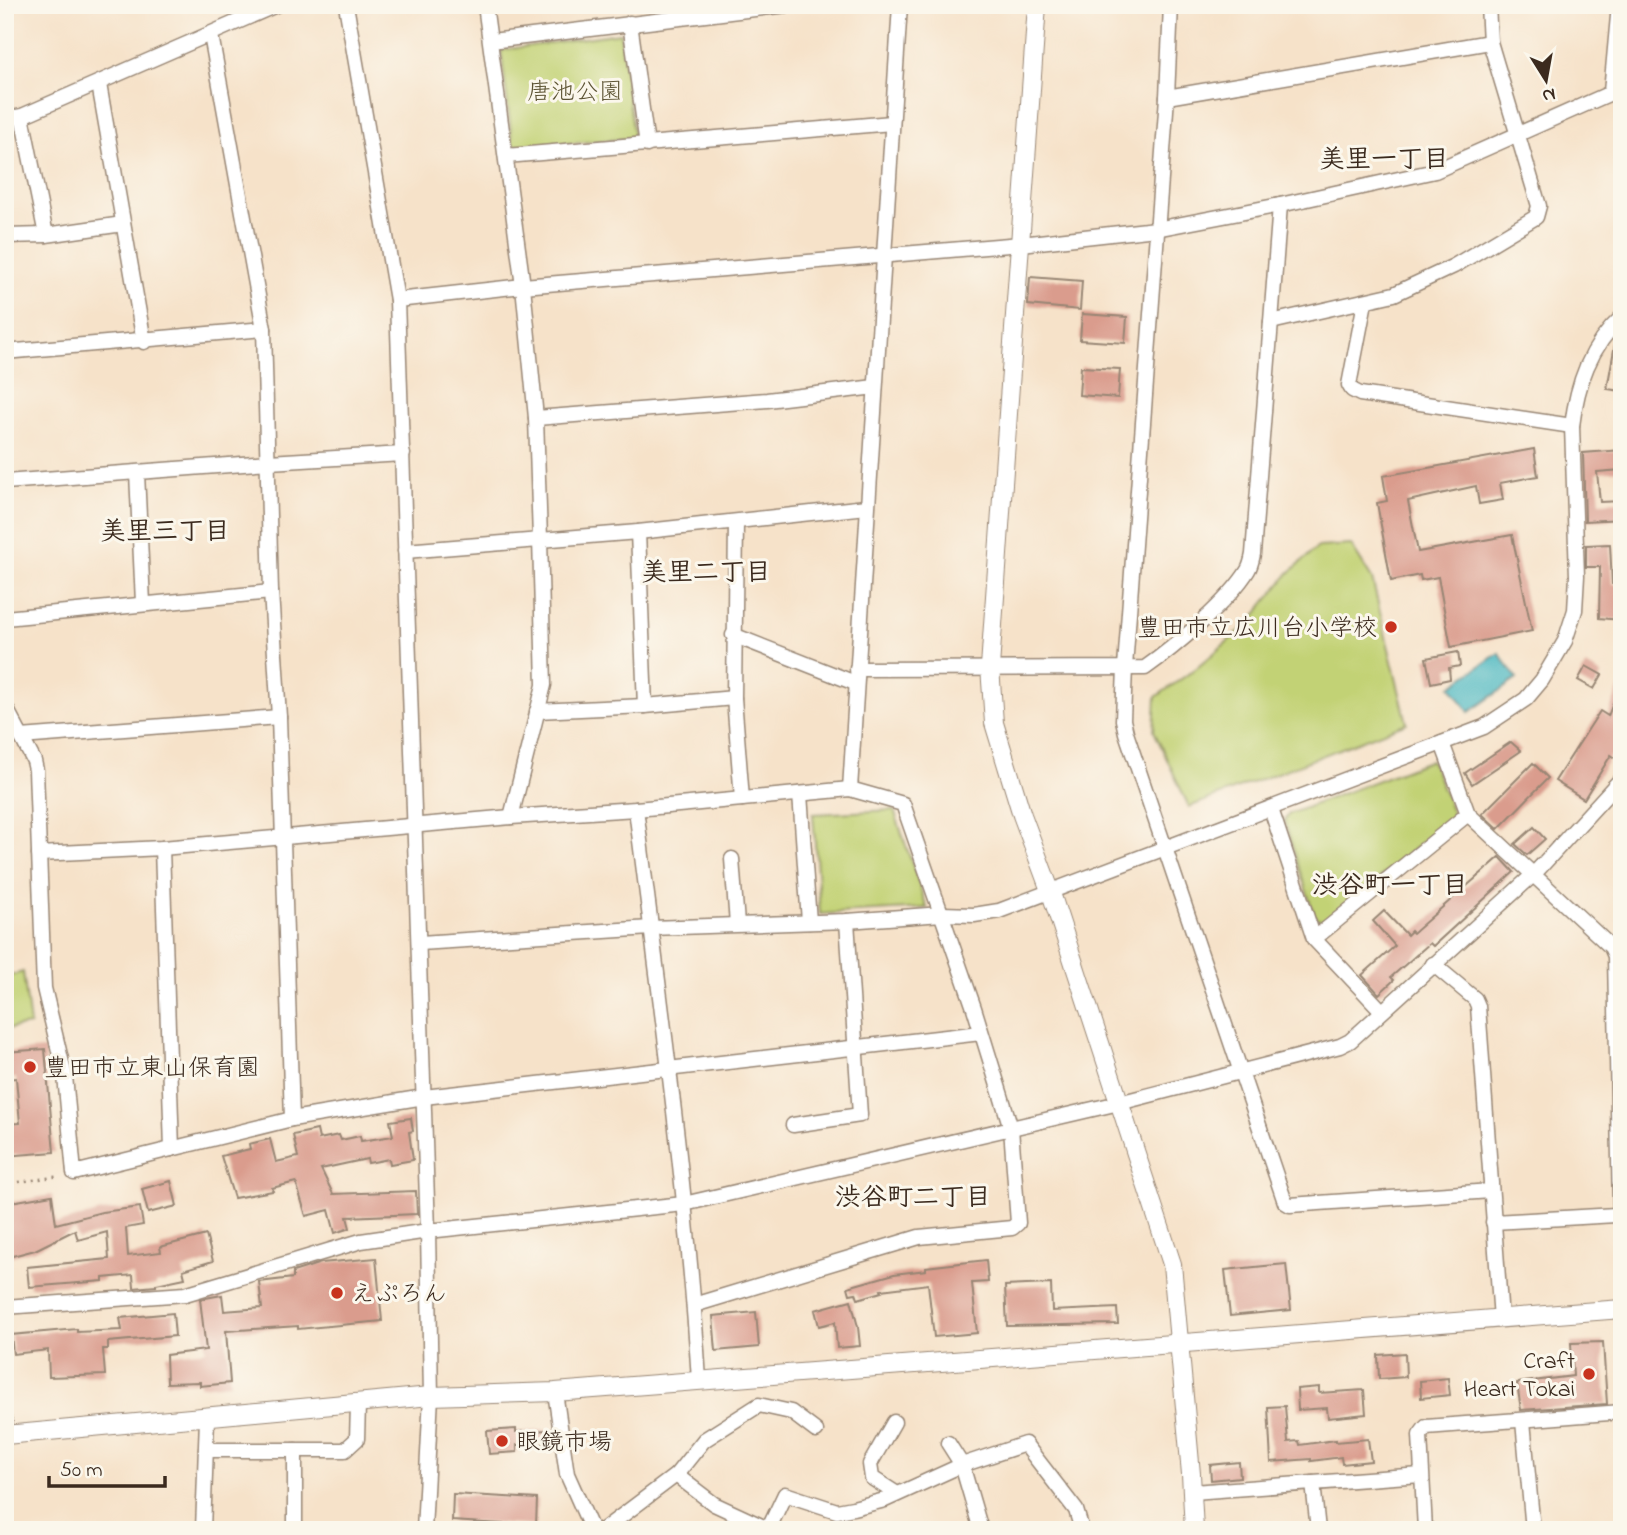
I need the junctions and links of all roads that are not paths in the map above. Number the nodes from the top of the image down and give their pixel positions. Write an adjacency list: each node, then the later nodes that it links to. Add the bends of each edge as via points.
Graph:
1 (276, 5): 12 (street)
2 (346, 5): 32 (street)
3 (485, 5): 13 (street)
4 (787, 5): 10 (street)
5 (900, 5): 20 (street)
6 (1037, 5): 29 (street)
7 (1171, 5): 17 (street)
8 (1488, 5): 14 (street)
9 (1619, 5): 16 (street)
10 (696, 10): 11 (street)
11 (631, 23): 13 (street); 22 (street)
12 (211, 35): 15 (street); 36 (street)
13 (491, 41): 23 (street)
14 (1490, 42): 17 (street); 21 (street)
15 (99, 84): 18 (street); 25 (street)
16 (1616, 90): 21 (street)
17 (1167, 97): 26 (street)
18 (22, 116): 19 (street); 27 (street)
19 (5, 119)
20 (892, 123): 22 (street); 30 (street)
21 (1517, 134): 24 (street, via 1435,171); 33 (street, via 1539,206 1536,217 1454,266)
22 (648, 145): 23 (street)
23 (506, 156): 31 (street)
24 (1280, 205): 26 (street); 35 (street)
25 (123, 225): 27 (street); 37 (street)
26 (1156, 229): 29 (street); 56 (street)
27 (46, 235): 28 (street)
28 (5, 236)
29 (1021, 244): 30 (street); 55 (street)
30 (886, 256): 31 (street); 39 (street)
31 (523, 286): 32 (street); 40 (street)
32 (397, 300): 42 (street)
33 (1365, 302): 35 (street); 41 (street, via 1349,385 1352,390)
34 (1622, 317): 41 (street, via 1593,352 1579,383)
35 (1271, 322): 56 (street, via 1250,568 1221,603 1162,656 1145,668)
36 (264, 330): 37 (street); 43 (street)
37 (144, 342): 38 (street)
38 (5, 352)
39 (875, 387): 40 (street); 46 (street)
40 (536, 418): 49 (street)
41 (1572, 426): 64 (street, via 1577,595 1565,641 1526,699 1484,727)
42 (403, 454): 43 (street); 50 (street)
43 (269, 462): 44 (street); 51 (street)
44 (137, 473): 45 (street); 52 (street)
45 (5, 482)
46 (866, 506): 47 (street); 57 (street)
47 (736, 522): 48 (street); 54 (street)
48 (638, 532): 49 (street); 60 (street)
49 (540, 539): 50 (street); 61 (street, via 544,685)
50 (405, 551): 73 (street)
51 (271, 593): 52 (street); 62 (street)
52 (143, 603): 53 (street)
53 (5, 618)
54 (733, 635): 57 (street); 58 (street)
55 (990, 667): 56 (street); 57 (street); 80 (street, via 994,723)
56 (1125, 667): 75 (street, via 1123,720)
57 (856, 676): 66 (street)
58 (734, 698): 60 (street); 68 (street)
59 (5, 706): 63 (street)
60 (645, 706): 61 (street)
61 (537, 711): 72 (street)
62 (279, 717): 63 (street); 74 (street)
63 (21, 737): 77 (street, via 36,770)
64 (1442, 743): 70 (street); 71 (street)
65 (1622, 778): 79 (street)
66 (850, 789): 67 (street); 81 (street, via 903,804)
67 (800, 794): 68 (street); 83 (street)
68 (742, 799): 69 (street)
69 (636, 809): 72 (street); 85 (street)
70 (1271, 809): 75 (street); 86 (street)
71 (1468, 814): 79 (street); 86 (street)
72 (511, 817): 73 (street)
73 (415, 825): 74 (street); 87 (street)
74 (283, 838): 76 (street); 96 (street)
75 (1165, 847): 80 (street); 93 (street)
76 (162, 848): 77 (street); 99 (street)
77 (39, 853): 99 (street, via 44,988 65,1076 74,1173)
78 (733, 859): 84 (street)
79 (1534, 874): 88 (street); 102 (street, via 1612,947 1615,956 1620,1209 1616,1215)
80 (1051, 893): 81 (street, via 999,911); 95 (street)
81 (942, 914): 82 (street); 90 (street)
82 (847, 921): 83 (street); 91 (street)
83 (809, 922): 84 (street)
84 (737, 924): 85 (street)
85 (651, 928): 87 (street); 92 (street)
86 (1314, 939): 89 (street)
87 (420, 943): 94 (street)
88 (1433, 964): 89 (street); 100 (street, via 1478,1006)
89 (1381, 1011): 93 (street, via 1340,1046)
90 (981, 1033): 91 (street); 98 (street)
91 (855, 1048): 92 (street); 97 (street, via 860,1115)
92 (667, 1068): 94 (street); 101 (street)
93 (1239, 1072): 95 (street); 100 (street, via 1282,1197 1290,1205)
94 (424, 1097): 96 (street); 103 (street)
95 (1119, 1103): 98 (street); 108 (street, via 1172,1264)
96 (292, 1119): 99 (street)
97 (793, 1125)
98 (1011, 1128): 101 (street); 104 (street, via 1017,1223 1012,1228 919,1237)
99 (172, 1149)
100 (1491, 1191): 102 (street)
101 (684, 1204): 103 (street); 104 (street)
102 (1493, 1222): 107 (street)
103 (428, 1231): 105 (street, via 361,1241 185,1294); 111 (street)
104 (694, 1305): 109 (street)
105 (5, 1307)
106 (1622, 1309): 107 (street)
107 (1501, 1319): 108 (street)
108 (1180, 1342): 109 (street); 126 (street)
109 (699, 1380): 110 (street)
110 (555, 1392): 111 (street); 132 (street, via 567,1474)
111 (431, 1396): 112 (street); 131 (street)
112 (358, 1405): 114 (street); 121 (street, via 357,1438 345,1450)
113 (1622, 1412): 115 (street)
114 (207, 1418): 117 (street); 120 (street)
115 (1523, 1421): 124 (street, via 1426,1427 1420,1435); 139 (street)
116 (894, 1422): 127 (street, via 870,1470 872,1478)
117 (6, 1431)
118 (816, 1431): 123 (street, via 791,1412 759,1405 704,1440)
119 (948, 1443): 122 (street)
120 (206, 1450): 121 (street); 129 (street)
121 (295, 1450): 130 (street)
122 (962, 1465): 127 (street); 134 (street); 135 (street, via 1025,1444 1076,1510)
123 (676, 1475): 128 (street, via 714,1504); 133 (street)
124 (1421, 1475): 125 (street); 138 (street)
125 (1313, 1483): 126 (street); 137 (street)
126 (1193, 1492): 136 (street)
127 (897, 1494): 128 (street, via 836,1511 785,1494)
128 (768, 1529)
129 (203, 1530)
130 (295, 1530)
131 (424, 1530)
132 (592, 1530)
133 (603, 1530)
134 (981, 1530)
135 (1082, 1530)
136 (1194, 1530)
137 (1318, 1530)
138 (1425, 1530)
139 (1533, 1530)

